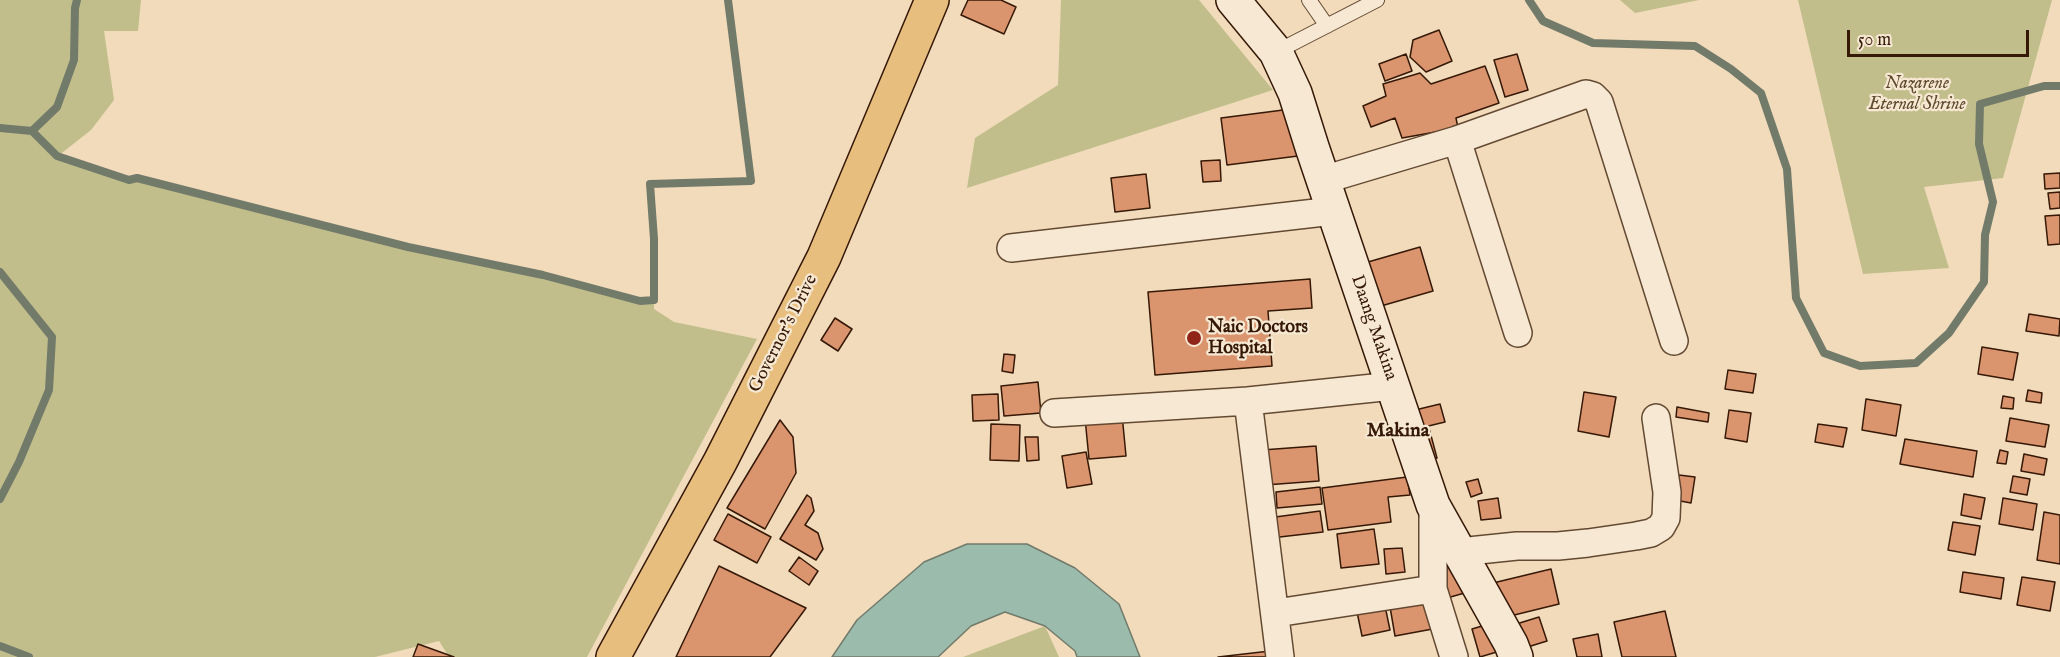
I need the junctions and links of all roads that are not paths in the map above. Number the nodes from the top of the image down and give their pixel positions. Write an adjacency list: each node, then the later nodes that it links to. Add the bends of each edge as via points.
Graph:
1 (932, 0): 21 (main road, Governor's Drive, via 824,256 720,462)
2 (1233, 0): 6 (street, Daang Makina)
3 (1309, 0): 5 (lane)
4 (1377, 0): 5 (lane)
5 (1327, 26): 6 (lane)
6 (1276, 52): 8 (street, Daang Makina, via 1295,93)
7 (1457, 140): 8 (street); 11 (street); 12 (street, via 1586,94 1593,96 1599,102)
8 (1323, 180): 9 (street, Daang Makina)
9 (1333, 211): 10 (street); 13 (street, Daang Makina)
10 (1011, 248)
11 (1518, 333)
12 (1674, 341)
13 (1393, 386): 14 (street); 17 (street, Daang Makina)
14 (1248, 401): 15 (street); 20 (street)
15 (1054, 413)
16 (1656, 418): 18 (street, via 1667,492 1666,518 1661,527 1651,533 1588,543)
17 (1433, 505): 18 (street, Daang Makina); 19 (street)
18 (1459, 552): 24 (street, Daang Makina)
19 (1433, 589): 20 (street); 23 (street)
20 (1276, 613): 22 (street)
21 (613, 657)
22 (1280, 657)
23 (1454, 657)
24 (1516, 657)

